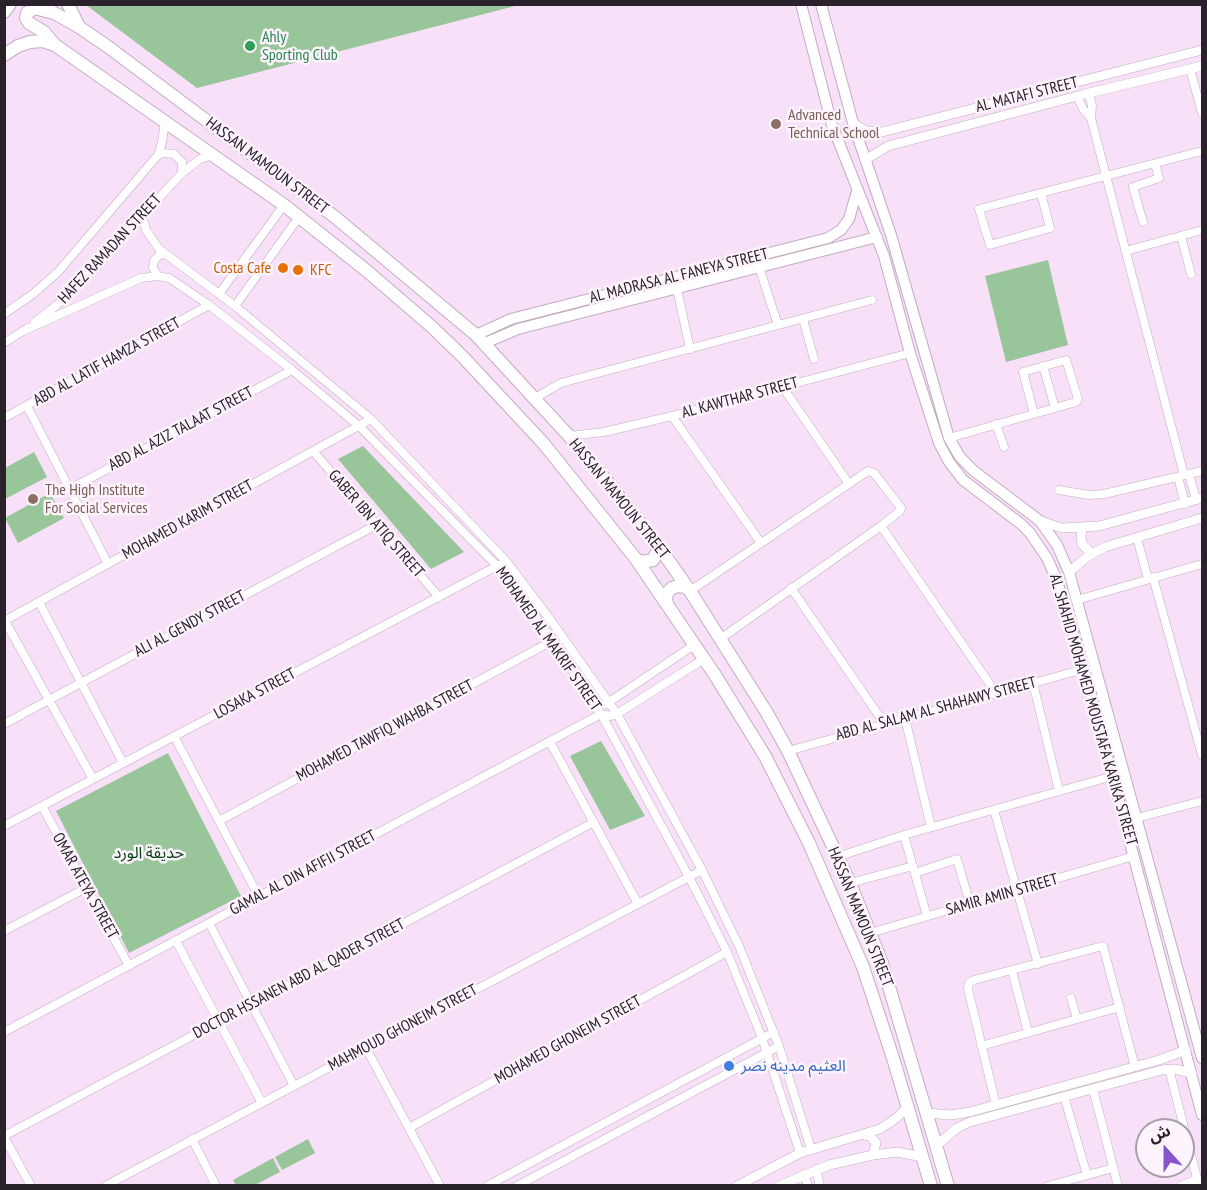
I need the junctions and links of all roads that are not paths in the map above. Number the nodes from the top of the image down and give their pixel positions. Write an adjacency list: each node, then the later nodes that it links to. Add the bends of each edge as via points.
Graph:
1 (10, 4): 6 (main road)
2 (36, 4): 7 (main road, HASSAN MAMOUN STREET)
3 (68, 4): 8 (main road)
4 (801, 4): 29 (main road, AL SHAHID MOHAMED MOUSTAFA KARIKA STREET, via 832,125)
5 (821, 4): 19 (main road, AL SHAHID MOHAMED MOUSTAFA KARIKA STREET)
6 (4, 12)
7 (54, 13): 8 (main road, HASSAN MAMOUN STREET); 9 (main road, HASSAN MAMOUN STREET, via 34,8 26,15 27,21)
8 (79, 27): 54 (main road, HASSAN MAMOUN STREET, via 335,217)
9 (55, 45): 11 (main road, via 30,42); 18 (main road, HASSAN MAMOUN STREET)
10 (1203, 50): 20 (street, AL MATAFI STREET)
11 (4, 55)
12 (1203, 66): 13 (street, AL MATAFI STREET)
13 (1190, 69): 14 (street, AL MATAFI STREET); 16 (street)
14 (1089, 93): 15 (street, AL MATAFI STREET); 17 (street)
15 (1077, 96): 17 (street); 21 (street, AL MATAFI STREET)
16 (1203, 113)
17 (1091, 118): 28 (street)
18 (165, 121): 23 (main road, HASSAN MAMOUN STREET); 24 (street, HAFEZ RAMADAN STREET)
19 (853, 123): 20 (street, AL MATAFI STREET, via 872,132); 25 (main road, AL SHAHID MOHAMED MOUSTAFA KARIKA STREET)
20 (891, 130): 21 (street, via 889,137)
21 (895, 145): 25 (street, AL MATAFI STREET)
22 (1203, 151): 26 (street)
23 (214, 154): 27 (street, HAFEZ RAMADAN STREET); 31 (main road, HASSAN MAMOUN STREET)
24 (158, 155): 27 (street, via 174,154 182,162); 50 (street, HAFEZ RAMADAN STREET, via 58,272)
25 (865, 160): 72 (main road, AL SHAHID MOHAMED MOUSTAFA KARIKA STREET, via 891,235)
26 (1155, 164): 28 (street); 34 (street, via 1159,178 1133,187)
27 (182, 172): 32 (street, HAFEZ RAMADAN STREET)
28 (1106, 176): 30 (street); 40 (street)
29 (857, 191): 35 (main road, via 853,212); 38 (main road, AL SHAHID MOHAMED MOUSTAFA KARIKA STREET)
30 (1041, 193): 30 (street, via 979,209 988,243 993,246 1050,228)
31 (284, 205): 33 (main road, HASSAN MAMOUN STREET); 46 (street)
32 (142, 215): 41 (street, MOHAMED AL MAKRIF STREET, via 149,237); 53 (street, HAFEZ RAMADAN STREET, via 75,289)
33 (299, 218): 49 (street); 91 (main road, HASSAN MAMOUN STREET, via 367,271 463,357 544,444)
34 (1143, 222)
35 (845, 226): 39 (main road); 54 (main road, AL MADRASA AL FANEYA STREET, via 828,238 511,319)
36 (1203, 230): 37 (street)
37 (1181, 236): 40 (street); 43 (street)
38 (877, 237): 39 (main road, AL MADRASA AL FANEYA STREET); 57 (main road, AL SHAHID MOHAMED MOUSTAFA KARIKA STREET)
39 (852, 244): 42 (main road, AL MADRASA AL FANEYA STREET)
40 (1126, 251): 76 (street)
41 (165, 254): 44 (street, via 154,261); 46 (street, MOHAMED AL MAKRIF STREET)
42 (759, 267): 45 (main road, AL MADRASA AL FANEYA STREET); 52 (street)
43 (1191, 274)
44 (158, 276): 48 (street, MOHAMED AL MAKRIF STREET, via 170,278); 53 (street, via 141,278)
45 (678, 289): 54 (main road, AL MADRASA AL FANEYA STREET); 56 (street)
46 (219, 294): 49 (street, MOHAMED AL MAKRIF STREET)
47 (872, 300): 51 (street)
48 (209, 306): 60 (street, MOHAMED AL MAKRIF STREET); 63 (street, ABD AL LATIF HAMZA STREET)
49 (235, 306): 68 (street, MOHAMED AL MAKRIF STREET)
50 (4, 314)
51 (803, 319): 52 (street); 58 (street)
52 (778, 326): 56 (street)
53 (23, 331): 55 (street, HAFEZ RAMADAN STREET)
54 (480, 339): 62 (main road, HASSAN MAMOUN STREET)
55 (4, 343)
56 (690, 349): 62 (street, via 557,385)
57 (910, 352): 61 (street, AL KAWTHAR STREET); 109 (main road, AL SHAHID MOHAMED MOUSTAFA KARIKA STREET, via 935,434 949,462 972,487 1021,524 1047,558)
58 (813, 358)
59 (1043, 366): 64 (street); 64 (street, via 1066,360 1070,370 1078,401); 65 (street, via 1023,372)
60 (292, 370): 70 (street, MOHAMED AL MAKRIF STREET); 78 (street, ABD AL AZIZ TALAAT STREET)
61 (782, 386): 66 (street, AL KAWTHAR STREET); 77 (street)
62 (535, 398): 71 (main road, HASSAN MAMOUN STREET)
63 (27, 406): 67 (street, ABD AL LATIF HAMZA STREET); 78 (street)
64 (1055, 408): 65 (street)
65 (1034, 414): 69 (street)
66 (672, 416): 71 (street, AL KAWTHAR STREET); 88 (street)
67 (4, 418)
68 (370, 419): 70 (street, MOHAMED KARIM STREET); 92 (street, MOHAMED AL MAKRIF STREET)
69 (996, 424): 72 (street); 73 (street)
70 (359, 426): 74 (street, MOHAMED KARIM STREET); 95 (street, MOHAMED AL MAKRIF STREET)
71 (569, 436): 89 (main road, HASSAN MAMOUN STREET)
72 (949, 438): 83 (main road, AL SHAHID MOHAMED MOUSTAFA KARIKA STREET, via 971,469)
73 (1004, 447)
74 (313, 451): 84 (street, GABER IBN ATIQ STREET); 93 (street, MOHAMED KARIM STREET)
75 (1203, 471): 76 (street)
76 (1184, 475): 79 (street, via 1104,494); 80 (street); 81 (street)
77 (849, 484): 85 (street, via 868,471 874,473 901,509); 88 (street)
78 (70, 489): 93 (street)
79 (1059, 490)
80 (1199, 499): 81 (street)
81 (1185, 504): 86 (street)
82 (1203, 518): 87 (street)
83 (1040, 521): 86 (street, via 1062,528); 96 (main road, AL SHAHID MOHAMED MOUSTAFA KARIKA STREET)
84 (376, 525): 100 (street, GABER IBN ATIQ STREET); 110 (street, ALI AL GENDY STREET)
85 (881, 526): 98 (street); 112 (street)
86 (1082, 528): 90 (street, via 1082,544)
87 (1137, 538): 90 (street); 97 (street)
88 (761, 543): 99 (street)
89 (657, 544): 91 (main road, via 653,560); 99 (main road, HASSAN MAMOUN STREET)
90 (1092, 554): 96 (street)
91 (636, 559): 103 (main road, HASSAN MAMOUN STREET)
92 (506, 561): 95 (street, LOSAKA STREET); 114 (street, MOHAMED AL MAKRIF STREET)
93 (108, 564): 102 (street, MOHAMED KARIM STREET)
94 (1203, 564): 97 (street)
95 (497, 566): 100 (street, LOSAKA STREET); 106 (street, MOHAMED AL MAKRIF STREET)
96 (1069, 572): 101 (main road, AL SHAHID MOHAMED MOUSTAFA KARIKA STREET)
97 (1151, 578): 101 (street); 123 (street)
98 (792, 588): 105 (street); 118 (street)
99 (690, 591): 103 (main road, via 685,587 672,588 666,600); 105 (main road, HASSAN MAMOUN STREET)
100 (439, 597): 120 (street, LOSAKA STREET)
101 (1077, 600): 131 (main road, AL SHAHID MOHAMED MOUSTAFA KARIKA STREET)
102 (39, 602): 104 (street, MOHAMED KARIM STREET); 110 (street)
103 (668, 606): 107 (main road, HASSAN MAMOUN STREET)
104 (5, 621): 113 (street)
105 (720, 639): 122 (main road, HASSAN MAMOUN STREET)
106 (552, 640): 115 (street, MOHAMED AL MAKRIF STREET); 132 (street, MOHAMED TAWFIQ WAHBA STREET)
107 (694, 645): 108 (main road, HASSAN MAMOUN STREET); 114 (street)
108 (704, 659): 116 (street); 181 (main road, HASSAN MAMOUN STREET, via 765,756 809,843 863,967)
109 (1084, 669): 111 (street, ABD AL SALAM AL SHAHAWY STREET); 125 (main road, AL SHAHID MOHAMED MOUSTAFA KARIKA STREET)
110 (81, 683): 113 (street, ALI AL GENDY STREET); 124 (street)
111 (1033, 683): 112 (street, ABD AL SALAM AL SHAHAWY STREET); 127 (street)
112 (996, 693): 117 (street, ABD AL SALAM AL SHAHAWY STREET)
113 (49, 700): 119 (street, ALI AL GENDY STREET); 126 (street)
114 (609, 702): 115 (street); 116 (street, MOHAMED AL MAKRIF STREET)
115 (602, 714): 116 (street, GAMAL AL DIN AFIFII STREET); 121 (street, GAMAL AL DIN AFIFII STREET); 141 (street, MOHAMED AL MAKRIF STREET)
116 (617, 714): 140 (street, MOHAMED AL MAKRIF STREET)
117 (905, 718): 118 (street, ABD AL SALAM AL SHAHAWY STREET); 135 (street)
118 (884, 723): 122 (street, ABD AL SALAM AL SHAHAWY STREET)
119 (4, 724)
120 (174, 736): 124 (street, LOSAKA STREET); 132 (street)
121 (550, 742): 133 (street); 145 (street, GAMAL AL DIN AFIFII STREET)
122 (788, 751): 138 (main road, HASSAN MAMOUN STREET)
123 (1203, 755)
124 (123, 763): 126 (street, LOSAKA STREET)
125 (1113, 776): 127 (street); 137 (main road, AL SHAHID MOHAMED MOUSTAFA KARIKA STREET)
126 (93, 779): 129 (street, LOSAKA STREET)
127 (1059, 791): 130 (street)
128 (1203, 801): 131 (street)
129 (42, 806): 134 (street, LOSAKA STREET); 143 (street, OMAR ATEYA STREET)
130 (994, 810): 135 (street); 144 (street)
131 (1137, 818): 171 (main road, AL SHAHID MOHAMED MOUSTAFA KARIKA STREET)
132 (219, 821): 145 (street)
133 (594, 822): 146 (street); 158 (street, DOCTOR HSSANEN ABD AL QADER STREET)
134 (4, 826)
135 (931, 827): 136 (street)
136 (904, 835): 138 (street); 139 (street)
137 (1134, 856): 144 (street, SAMIR AMIN STREET); 169 (main road, AL SHAHID MOHAMED MOUSTAFA KARIKA STREET)
138 (837, 857): 142 (main road, HASSAN MAMOUN STREET)
139 (914, 869): 142 (street); 147 (street, via 957,859); 148 (street)
140 (702, 870): 141 (street, MAHMOUD GHONEIM STREET); 163 (street, MOHAMED AL MAKRIF STREET)
141 (689, 877): 146 (street, MAHMOUD GHONEIM STREET); 153 (street, MOHAMED AL MAKRIF STREET)
142 (850, 883): 151 (main road, HASSAN MAMOUN STREET)
143 (86, 888): 150 (street); 155 (street, OMAR ATEYA STREET)
144 (1017, 890): 147 (street, SAMIR AMIN STREET); 154 (street)
145 (259, 897): 149 (street, GAMAL AL DIN AFIFII STREET)
146 (638, 904): 168 (street, MAHMOUD GHONEIM STREET)
147 (970, 904): 148 (street, SAMIR AMIN STREET)
148 (927, 916): 151 (street, SAMIR AMIN STREET)
149 (209, 923): 152 (street, GAMAL AL DIN AFIFII STREET); 158 (street)
150 (4, 932)
151 (870, 933): 182 (main road, HASSAN MAMOUN STREET)
152 (176, 941): 155 (street, GAMAL AL DIN AFIFII STREET); 161 (street)
153 (727, 952): 165 (street, MOHAMED AL MAKRIF STREET); 186 (street, MOHAMED GHONEIM STREET)
154 (1038, 964): 156 (street); 159 (street, via 1103,946)
155 (129, 966): 162 (street, GAMAL AL DIN AFIFII STREET)
156 (1012, 971): 164 (street); 167 (street, via 969,983)
157 (1071, 998): 160 (street)
158 (252, 1004): 161 (street, DOCTOR HSSANEN ABD AL QADER STREET); 176 (street)
159 (1120, 1007): 160 (street); 173 (street)
160 (1077, 1018): 164 (street)
161 (219, 1022): 179 (street); 188 (street, DOCTOR HSSANEN ABD AL QADER STREET)
162 (4, 1032)
163 (774, 1032): 165 (street); 166 (street, MOHAMED AL MAKRIF STREET)
164 (1028, 1032): 167 (street)
165 (762, 1038): 170 (street, MOHAMED AL MAKRIF STREET); 205 (street)
166 (779, 1046): 170 (street); 191 (street, MOHAMED AL MAKRIF STREET)
167 (981, 1046): 180 (street)
168 (366, 1048): 176 (street, MAHMOUD GHONEIM STREET); 186 (street)
169 (1186, 1050): 172 (street); 175 (main road, AL SHAHID MOHAMED MOUSTAFA KARIKA STREET)
170 (766, 1053): 192 (street, MOHAMED AL MAKRIF STREET); 206 (street)
171 (1202, 1054)
172 (1159, 1060): 173 (street); 174 (street)
173 (1135, 1067): 180 (street)
174 (1165, 1070): 175 (street); 177 (street); 199 (street)
175 (1192, 1073): 184 (main road, AL SHAHID MOHAMED MOUSTAFA KARIKA STREET)
176 (294, 1086): 179 (street, MAHMOUD GHONEIM STREET)
177 (1093, 1089): 178 (street); 195 (street)
178 (1064, 1096): 185 (street); 198 (street)
179 (262, 1103): 189 (street, MAHMOUD GHONEIM STREET)
180 (996, 1105): 183 (street)
181 (908, 1107): 187 (street, via 888,1125); 194 (main road, HASSAN MAMOUN STREET)
182 (927, 1113): 183 (street); 190 (main road, HASSAN MAMOUN STREET)
183 (958, 1115): 185 (street)
184 (1203, 1115)
185 (963, 1125): 190 (street)
186 (409, 1128): 204 (street)
187 (865, 1135): 191 (street); 193 (street, via 876,1143)
188 (4, 1136): 201 (street)
189 (192, 1139): 202 (street, MAHMOUD GHONEIM STREET); 203 (street)
190 (937, 1145): 212 (main road, HASSAN MAMOUN STREET)
191 (811, 1149): 192 (street)
192 (800, 1154): 207 (street)
193 (873, 1155): 194 (street, via 897,1152); 196 (street)
194 (923, 1157): 211 (main road, HASSAN MAMOUN STREET)
195 (1113, 1168): 198 (street); 214 (street)
196 (816, 1169): 197 (street); 210 (street)
197 (804, 1174): 208 (street); 209 (street)
198 (1087, 1175): 200 (street)
199 (1198, 1182): 215 (street)
200 (1065, 1183): 213 (street)
201 (31, 1185)
202 (105, 1185)
203 (216, 1185)
204 (441, 1185)
205 (487, 1185)
206 (517, 1185)
207 (737, 1185)
208 (779, 1185)
209 (808, 1185)
210 (820, 1185)
211 (931, 1185)
212 (948, 1185)
213 (1048, 1185)
214 (1118, 1185)
215 (1181, 1185)

